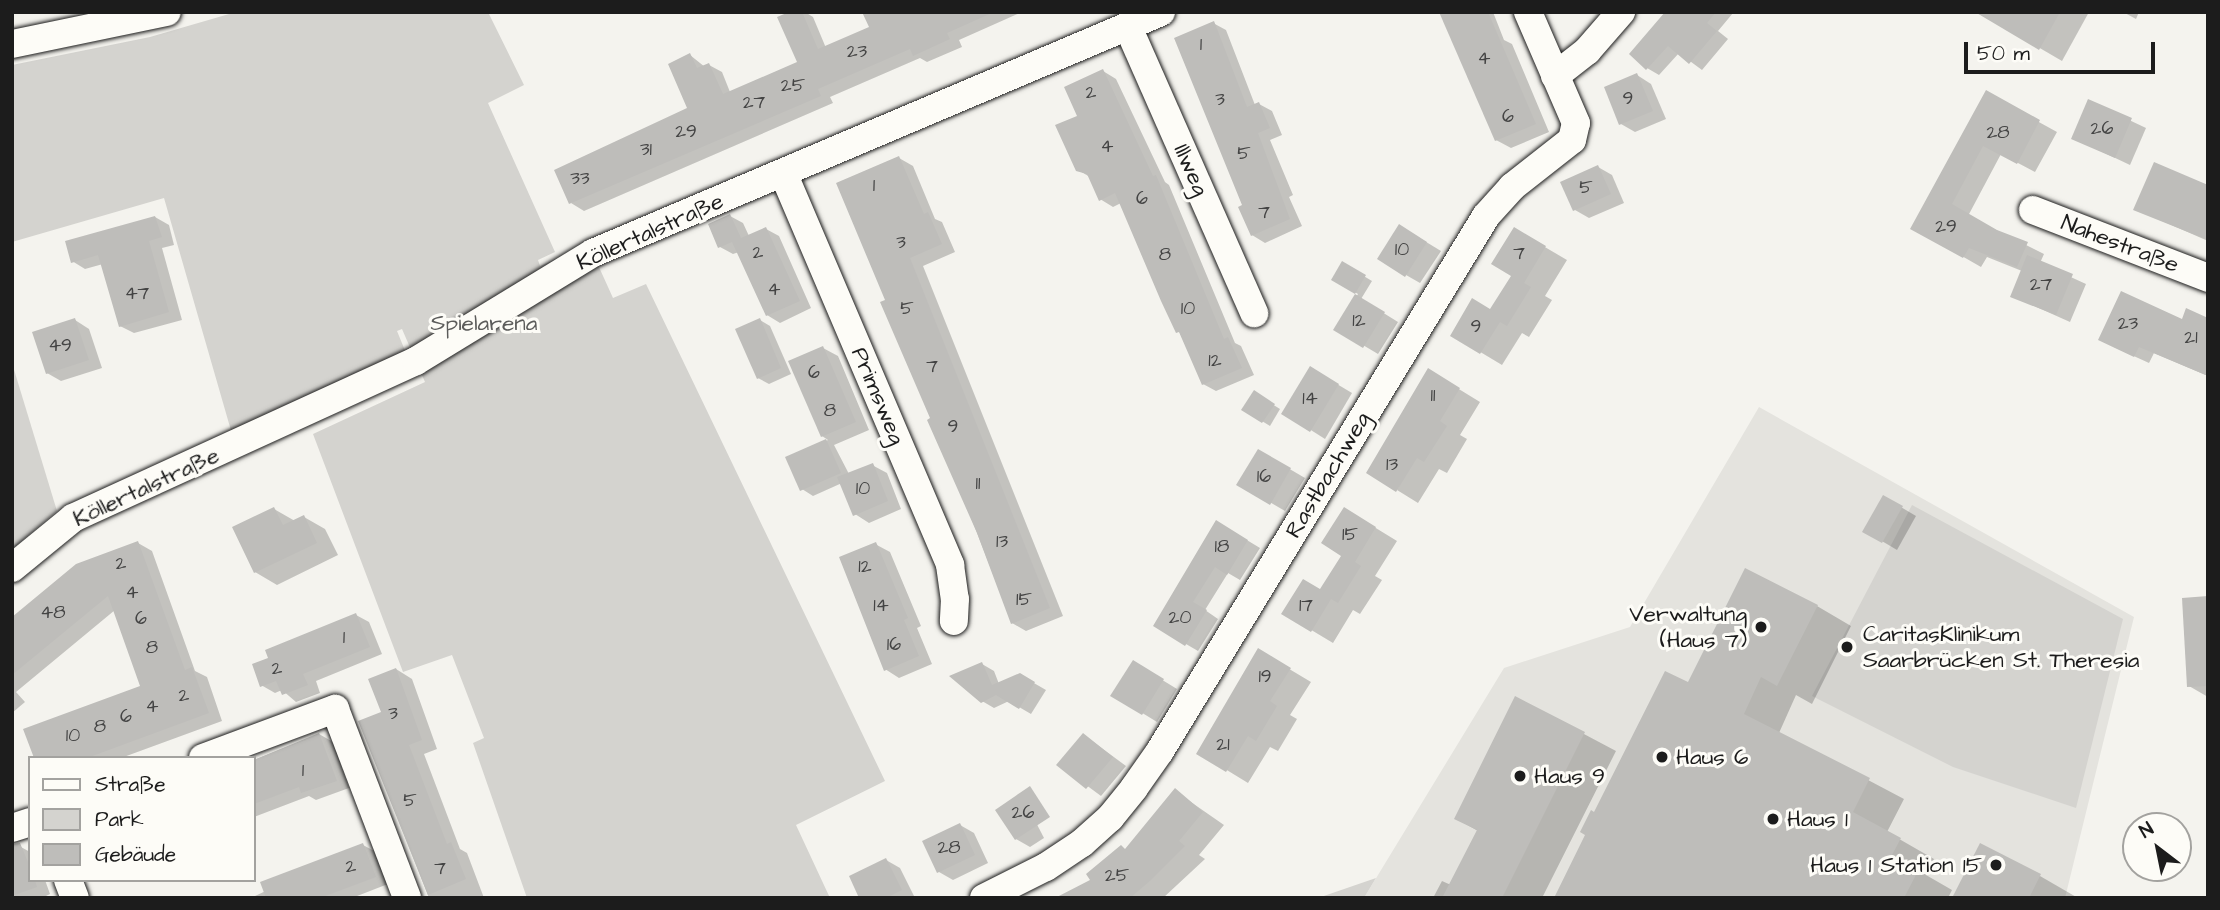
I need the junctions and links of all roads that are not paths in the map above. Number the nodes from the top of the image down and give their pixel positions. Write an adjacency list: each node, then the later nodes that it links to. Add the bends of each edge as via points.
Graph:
1 (167, 12): 6 (street)
2 (1161, 12): 5 (street, Köllertalstraße)
3 (1528, 12): 7 (street, Rastbachweg)
4 (1621, 12): 7 (street, via 1587,51)
5 (1128, 27): 8 (street, Köllertalstraße); 11 (street, Illweg)
6 (12, 44)
7 (1555, 76): 16 (street, Rastbachweg, via 1576,123 1572,140 1512,187 1486,216 1160,751 1110,818 1082,844)
8 (784, 175): 12 (street, Köllertalstraße, via 593,253 416,361 73,518); 13 (street, Primsweg, via 950,565)
9 (2033, 210): 10 (street, Nahestraße)
10 (2208, 278)
11 (1254, 313)
12 (12, 568)
13 (954, 621)
14 (208, 756): 15 (street, via 335,709)
15 (405, 897)
16 (984, 898)

